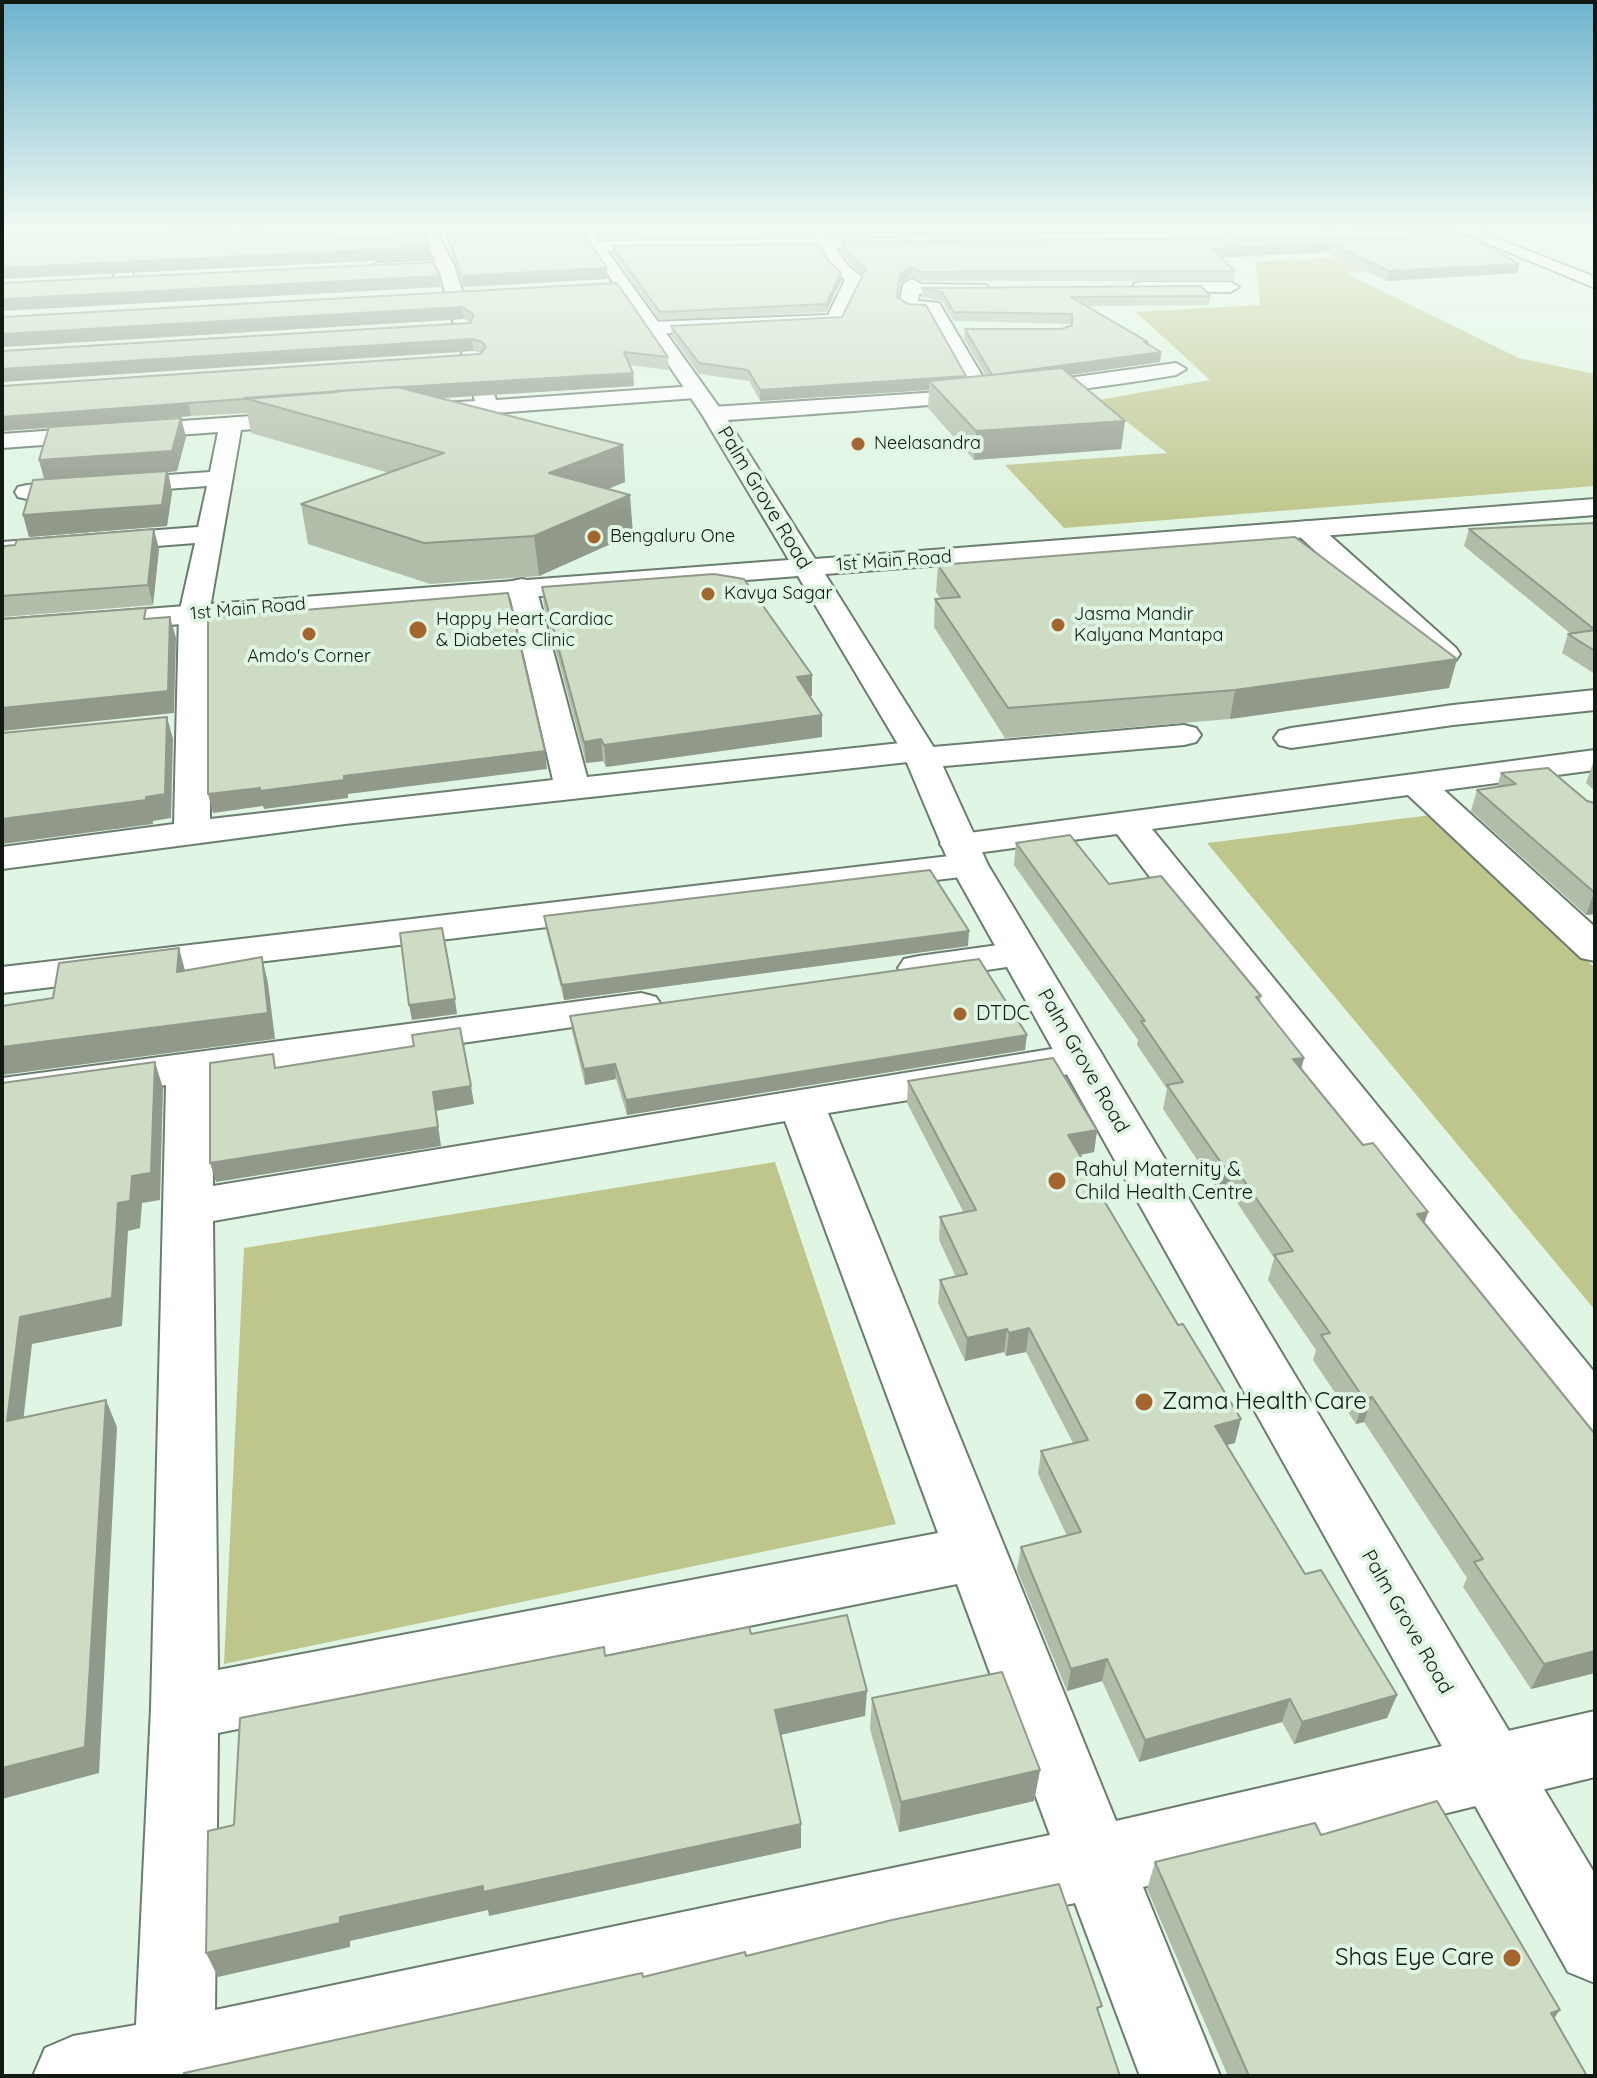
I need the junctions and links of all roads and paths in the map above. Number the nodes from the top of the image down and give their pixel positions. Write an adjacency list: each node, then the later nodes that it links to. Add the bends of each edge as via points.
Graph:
1 (456, 324): 11 (street)
2 (649, 324): 5 (street, Palm Grove Road)
3 (744, 324): 5 (street)
4 (941, 324): 6 (street)
5 (652, 328): 9 (street, Palm Grove Road)
6 (944, 330): 7 (street); 10 (street)
7 (973, 330)
8 (1176, 369): 10 (street)
9 (695, 392): 11 (street); 13 (street, Palm Grove Road)
10 (984, 396): 13 (street)
11 (487, 407): 12 (street)
12 (397, 413)
13 (713, 414): 25 (street, Palm Grove Road)
14 (322, 418): 15 (street)
15 (231, 425): 16 (street); 18 (street)
16 (54, 437): 17 (street); 20 (street)
17 (2, 441)
18 (221, 478): 20 (street); 23 (street)
19 (2, 479): 20 (street)
20 (31, 484): 24 (street)
21 (1595, 507): 22 (street, 1st Main Road)
22 (1307, 529): 25 (street, 1st Main Road); 29 (street)
23 (209, 534): 24 (street); 27 (street)
24 (7, 535)
25 (806, 568): 26 (street, 1st Main Road); 33 (street, Palm Grove Road)
26 (522, 587): 27 (street, 1st Main Road); 37 (street)
27 (194, 614): 28 (street, 1st Main Road); 40 (street, via 176,726)
28 (2, 629)
29 (1445, 654)
30 (1595, 700): 32 (street)
31 (1184, 735): 33 (street)
32 (1291, 738)
33 (921, 754): 37 (street); 41 (street, Palm Grove Road)
34 (1595, 760): 35 (street)
35 (1541, 767): 36 (street); 38 (street)
36 (1416, 784): 39 (street); 43 (street)
37 (573, 791): 40 (street)
38 (1573, 794)
39 (1127, 822): 41 (street); 53 (street)
40 (192, 830): 42 (street)
41 (964, 854): 44 (street, Palm Grove Road); 46 (street)
42 (2, 858)
43 (1595, 949)
44 (1020, 954): 45 (street); 48 (street, Palm Grove Road)
45 (879, 973)
46 (2, 980)
47 (675, 1002): 49 (street)
48 (1082, 1058): 51 (street); 57 (street, Palm Grove Road)
49 (189, 1069): 50 (street); 52 (street)
50 (2, 1093)
51 (801, 1103): 52 (street); 54 (street)
52 (186, 1208): 55 (street)
53 (1595, 1414)
54 (976, 1553): 55 (street); 58 (street)
55 (185, 1708): 60 (street)
56 (1595, 1744): 57 (street)
57 (1491, 1767): 58 (street); 59 (street, Palm Grove Road)
58 (1097, 1862): 60 (street); 62 (street)
59 (1595, 1945)
60 (174, 2067): 61 (street)
61 (73, 2076)
62 (1180, 2076)

